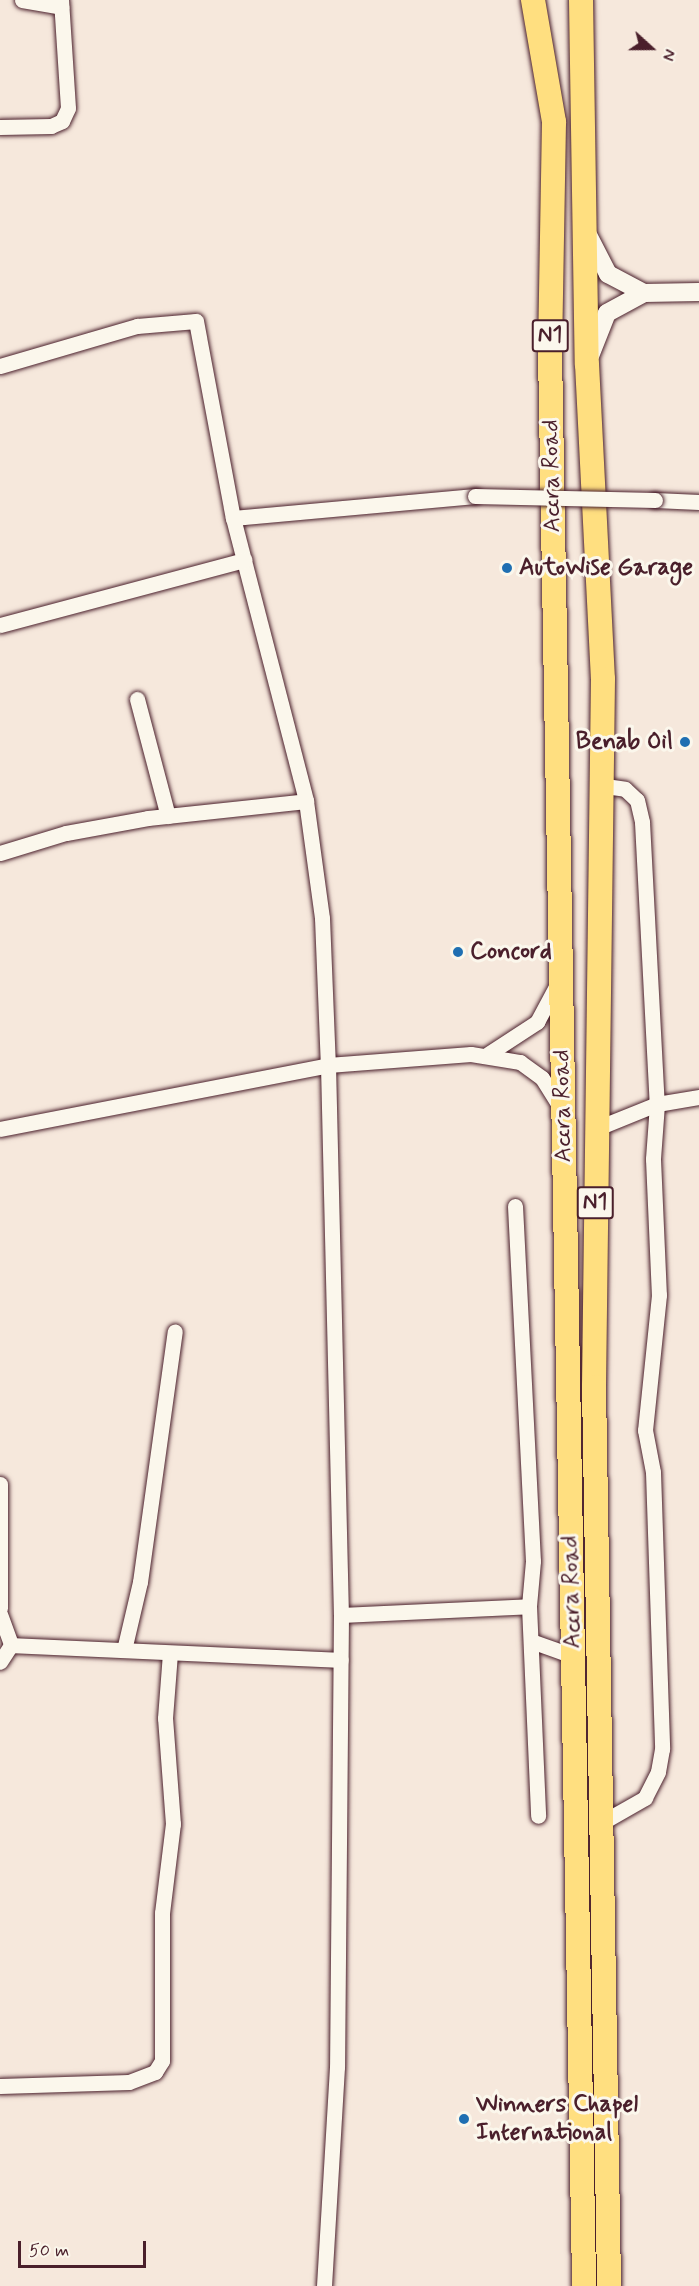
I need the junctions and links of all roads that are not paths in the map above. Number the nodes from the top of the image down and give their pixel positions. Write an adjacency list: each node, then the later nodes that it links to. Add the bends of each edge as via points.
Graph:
1 (22, 0): 4 (street)
2 (533, 0): 6 (highway, Accra Road / N1)
3 (580, 0): 5 (highway, Accra Road / N1)
4 (61, 3): 7 (street, via 68,108 62,121)
5 (580, 120): 6 (highway); 8 (highway, Accra Road / N1)
6 (554, 122): 22 (highway, Accra Road / N1, via 550,352)
7 (0, 127)
8 (586, 230): 10 (street, via 608,274); 11 (highway, Accra Road / N1)
9 (699, 292): 10 (street)
10 (644, 293): 11 (street, via 607,313)
11 (587, 364): 18 (highway, Accra Road / N1, via 603,679)
12 (0, 366): 14 (street, via 137,326 196,321)
13 (699, 502): 14 (street, bridge, via 475,496)
14 (233, 518): 15 (street)
15 (244, 560): 16 (street); 19 (street)
16 (0, 625)
17 (137, 699): 20 (street)
18 (598, 785): 26 (street, via 625,789 637,800 642,822); 29 (highway, Accra Road / N1)
19 (306, 801): 20 (street); 24 (street, via 322,918)
20 (168, 816): 21 (street, via 66,832)
21 (0, 853)
22 (560, 980): 23 (street, via 537,1022); 27 (highway, Accra Road / N1)
23 (488, 1054): 24 (street); 27 (street, via 520,1062 542,1078)
24 (328, 1065): 28 (street); 37 (street)
25 (699, 1097): 26 (street)
26 (657, 1104): 29 (street); 46 (street, via 653,1159 659,1295 644,1402 654,1472 662,1749 658,1772 645,1798)
27 (563, 1112): 42 (highway, Accra Road / N1)
28 (0, 1129)
29 (595, 1129): 46 (highway, Accra Road / N1)
30 (515, 1206): 34 (street, via 533,1561)
31 (175, 1331): 40 (street, via 141,1571)
32 (0, 1484): 33 (street)
33 (1, 1566): 35 (street)
34 (529, 1606): 37 (street); 38 (street)
35 (0, 1608)
36 (0, 1614): 39 (street)
37 (341, 1615): 43 (street)
38 (531, 1641): 42 (street); 45 (street)
39 (10, 1645): 40 (street); 44 (street)
40 (124, 1650): 41 (street)
41 (170, 1653): 43 (street); 47 (street, via 165,1718 173,1824 162,1913 162,2061 155,2072 129,2082)
42 (573, 1656): 49 (highway, Accra Road / N1)
43 (341, 1660): 48 (street, via 338,2067)
44 (0, 1662)
45 (538, 1816)
46 (601, 1823): 50 (highway, Accra Road / N1)
47 (0, 2086)
48 (324, 2286)
49 (584, 2286)
50 (609, 2286)

